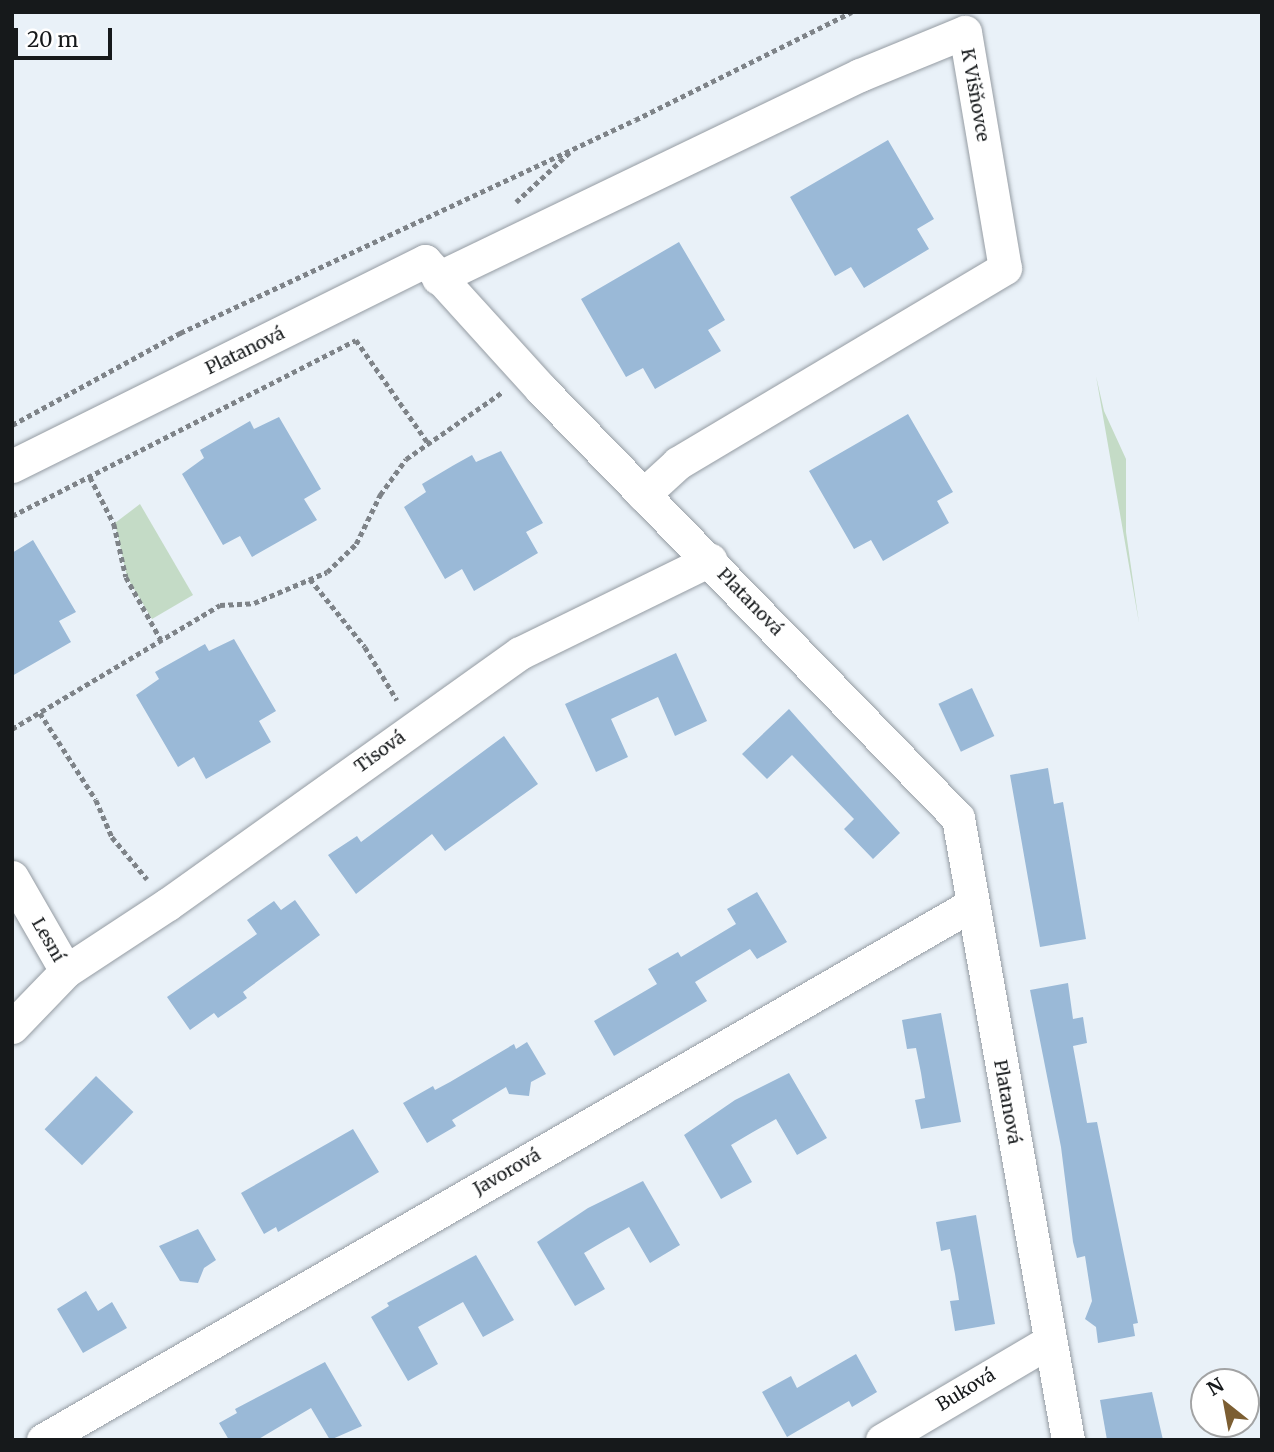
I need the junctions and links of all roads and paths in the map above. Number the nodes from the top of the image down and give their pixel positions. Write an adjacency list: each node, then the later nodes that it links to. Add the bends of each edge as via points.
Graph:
1 (852, 12): 4 (path, via 180,333)
2 (438, 278): 3 (street, Platanová); 6 (street, Platanová, via 425,261); 8 (street, K Višňovce, via 860,75 965,32 1005,268 678,463)
3 (528, 375): 5 (path); 8 (street, Platanová)
4 (12, 425)
5 (428, 443): 7 (path, via 356,340); 11 (path, via 406,459 356,544 327,572)
6 (12, 466)
7 (90, 477): 9 (path); 12 (path, via 114,524 126,577)
8 (643, 495): 10 (street, Platanová)
9 (12, 516)
10 (710, 560): 14 (street, Tisová, via 520,653); 18 (street, Platanová, via 958,818)
11 (310, 579): 12 (path, via 254,603 220,605); 14 (path, via 365,647)
12 (162, 640): 13 (path)
13 (40, 713): 15 (path); 17 (path, via 96,800 112,837)
14 (414, 727): 17 (street, Tisová)
15 (12, 729)
16 (12, 877): 19 (street, Lesní)
17 (168, 904): 19 (street, Tisová)
18 (971, 905): 21 (street, Platanová); 22 (street, Javorová)
19 (66, 971): 20 (street, Lesní)
20 (12, 1027)
21 (1050, 1340): 23 (street, Buková); 24 (street, Platanová)
22 (43, 1440)
23 (882, 1440)
24 (1068, 1440)

